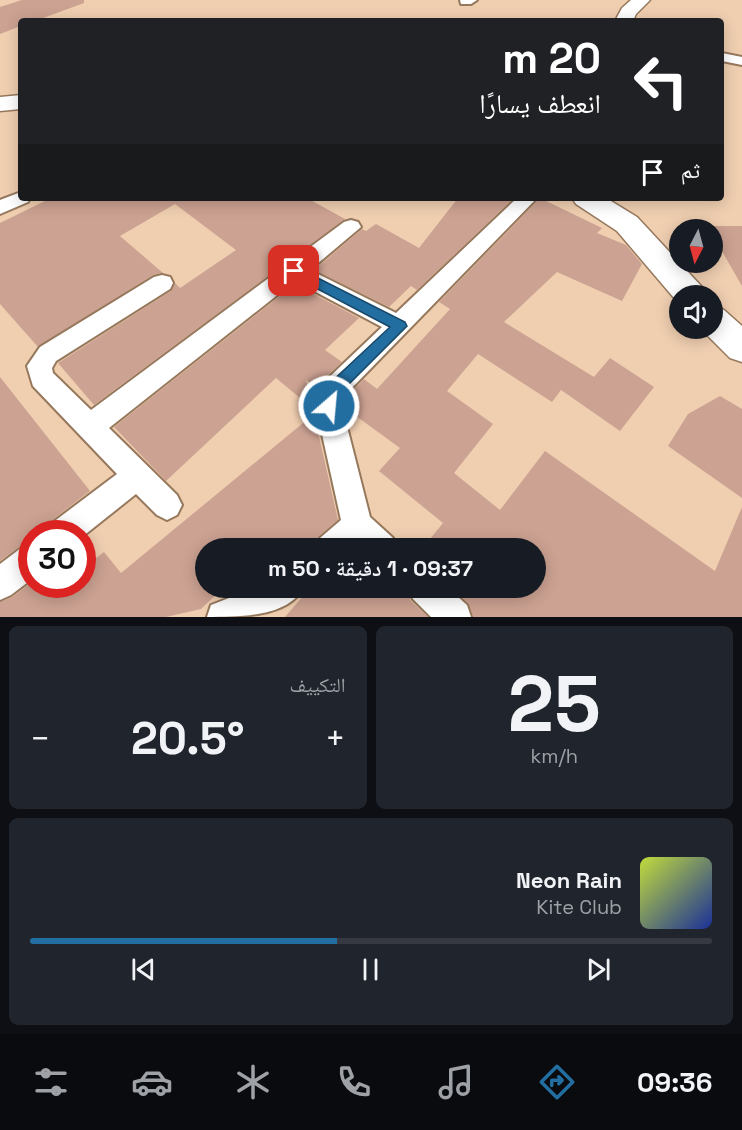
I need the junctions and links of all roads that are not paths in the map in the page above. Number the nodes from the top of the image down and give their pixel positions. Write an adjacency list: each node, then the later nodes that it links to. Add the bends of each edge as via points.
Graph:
1 (724, 58): 2 (street)
2 (742, 62)
3 (18, 102): 4 (main road)
4 (0, 104)
5 (18, 199): 8 (street)
6 (525, 201): 13 (street)
7 (591, 201): 12 (main road, via 627,224)
8 (0, 208)
9 (351, 227): 10 (street)
10 (294, 271): 13 (street); 16 (street)
11 (162, 283): 16 (street, via 48,354 39,366 42,378)
12 (681, 285)
13 (400, 326): 20 (street, via 332,391 329,406)
14 (723, 330): 15 (main road)
15 (742, 348)
16 (90, 427): 17 (street)
17 (138, 475): 18 (street); 19 (street)
18 (167, 505)
19 (81, 520)
20 (357, 526): 21 (street); 22 (street)
21 (343, 538)
22 (370, 538)
23 (18, 570): 24 (street)
24 (0, 584)
25 (269, 598): 27 (street)
26 (435, 598): 28 (street)
27 (223, 617)
28 (455, 617)

